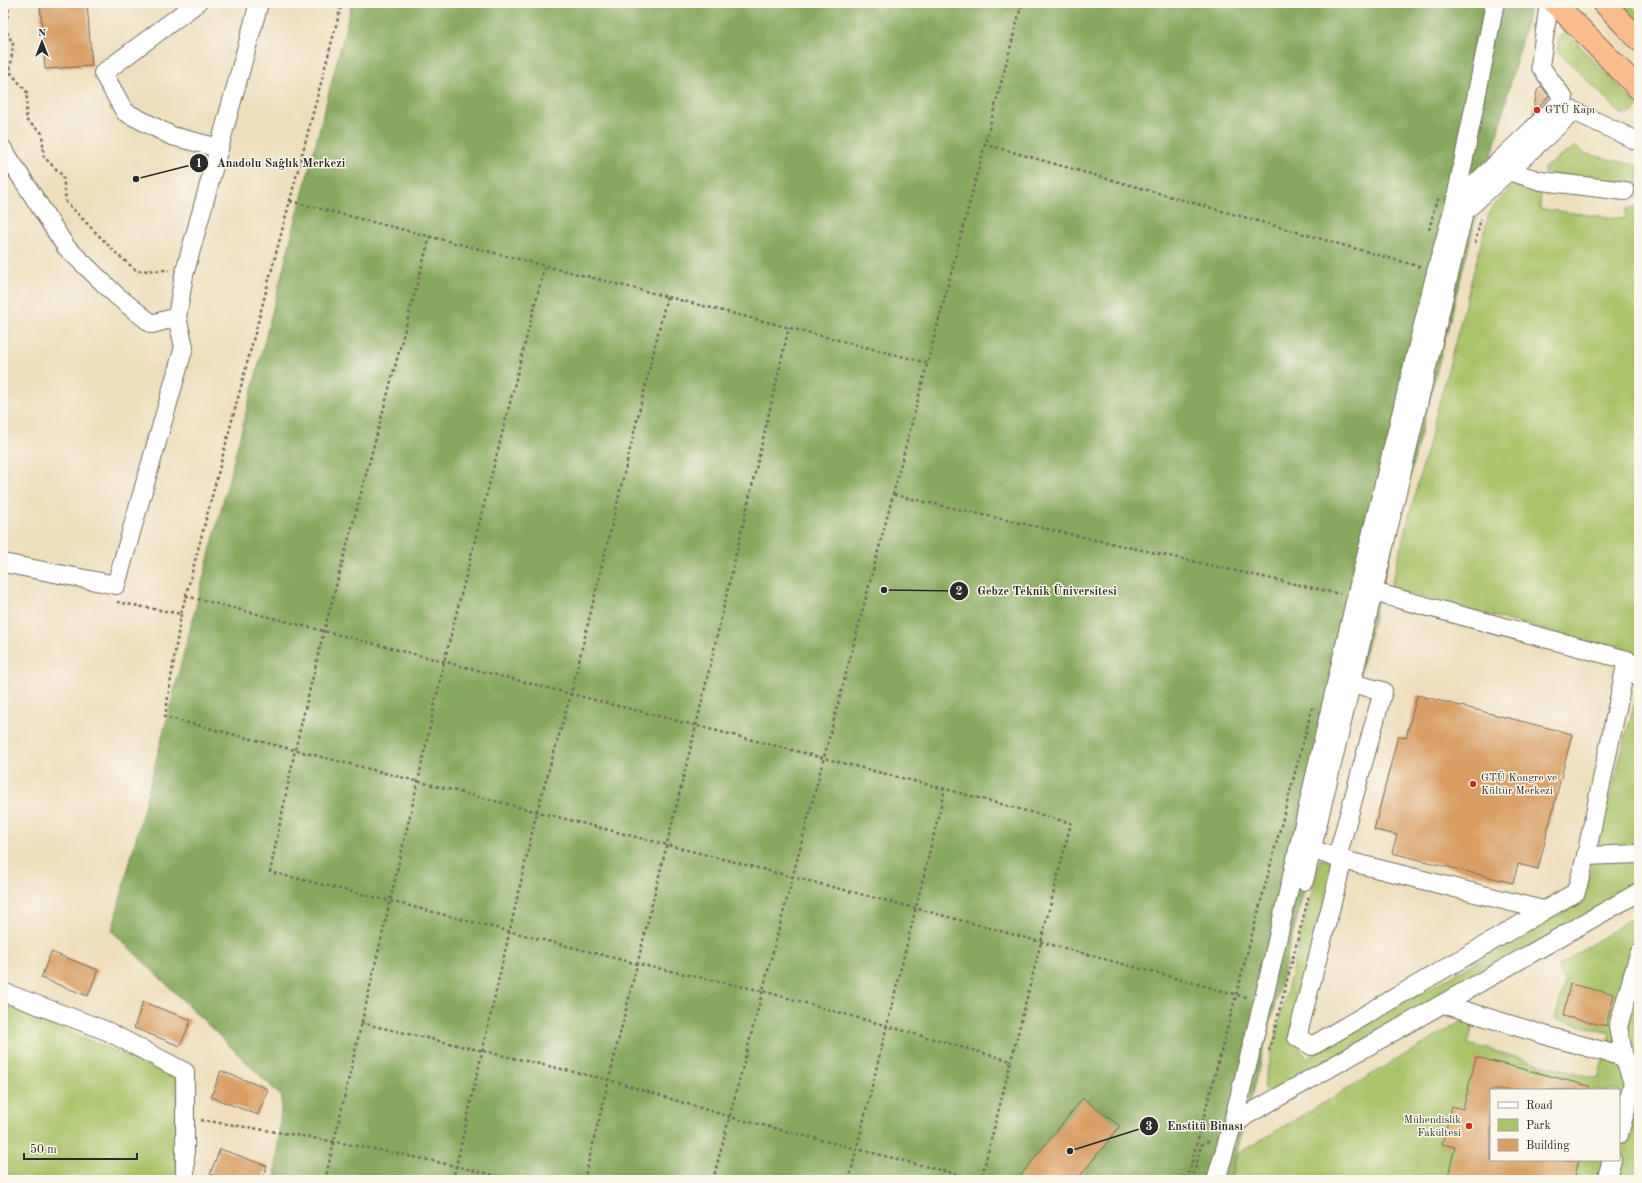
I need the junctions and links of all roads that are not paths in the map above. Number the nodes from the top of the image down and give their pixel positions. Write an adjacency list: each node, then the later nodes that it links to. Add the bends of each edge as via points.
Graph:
1 (197, 3): 11 (street, via 103,73 125,112 172,136)
2 (259, 3): 11 (street)
3 (1495, 3): 15 (street)
4 (1549, 3): 9 (street, via 1540,66)
5 (1556, 3): 8 (highway)
6 (1604, 3): 7 (highway)
7 (1639, 40)
8 (1639, 89)
9 (1569, 105): 10 (street); 13 (street)
10 (1639, 140)
11 (219, 148): 16 (street, via 184,275)
12 (3, 149): 16 (street, via 66,247 117,296 152,324)
13 (1499, 162): 14 (street, via 1540,181); 15 (street); 18 (street, via 1464,212)
14 (1625, 191)
15 (1455, 203): 18 (street, via 1436,272)
16 (177, 317): 17 (street, via 184,347 116,585)
17 (3, 563)
18 (1365, 595): 19 (street); 21 (street); 33 (street)
19 (1628, 660): 20 (street, via 1636,668); 24 (street)
20 (1639, 678)
21 (1351, 683): 22 (street); 25 (street, via 1383,691)
22 (1311, 849): 25 (street); 32 (street)
23 (1639, 854): 24 (street)
24 (1586, 856): 27 (street, via 1576,892)
25 (1340, 859): 27 (street); 27 (street, via 1297,1037 1312,1046)
26 (1639, 892): 30 (street)
27 (1543, 910)
28 (1639, 954): 31 (street, via 1618,1027)
29 (3, 992): 36 (street, via 107,1031 185,1072)
30 (1443, 1004): 31 (street); 32 (street)
31 (1624, 1057): 34 (street, via 1633,1083)
32 (1248, 1115): 33 (street)
33 (1232, 1126): 37 (street)
34 (1620, 1130)
35 (1612, 1161): 38 (street)
36 (185, 1180)
37 (1216, 1180)
38 (1606, 1180)

